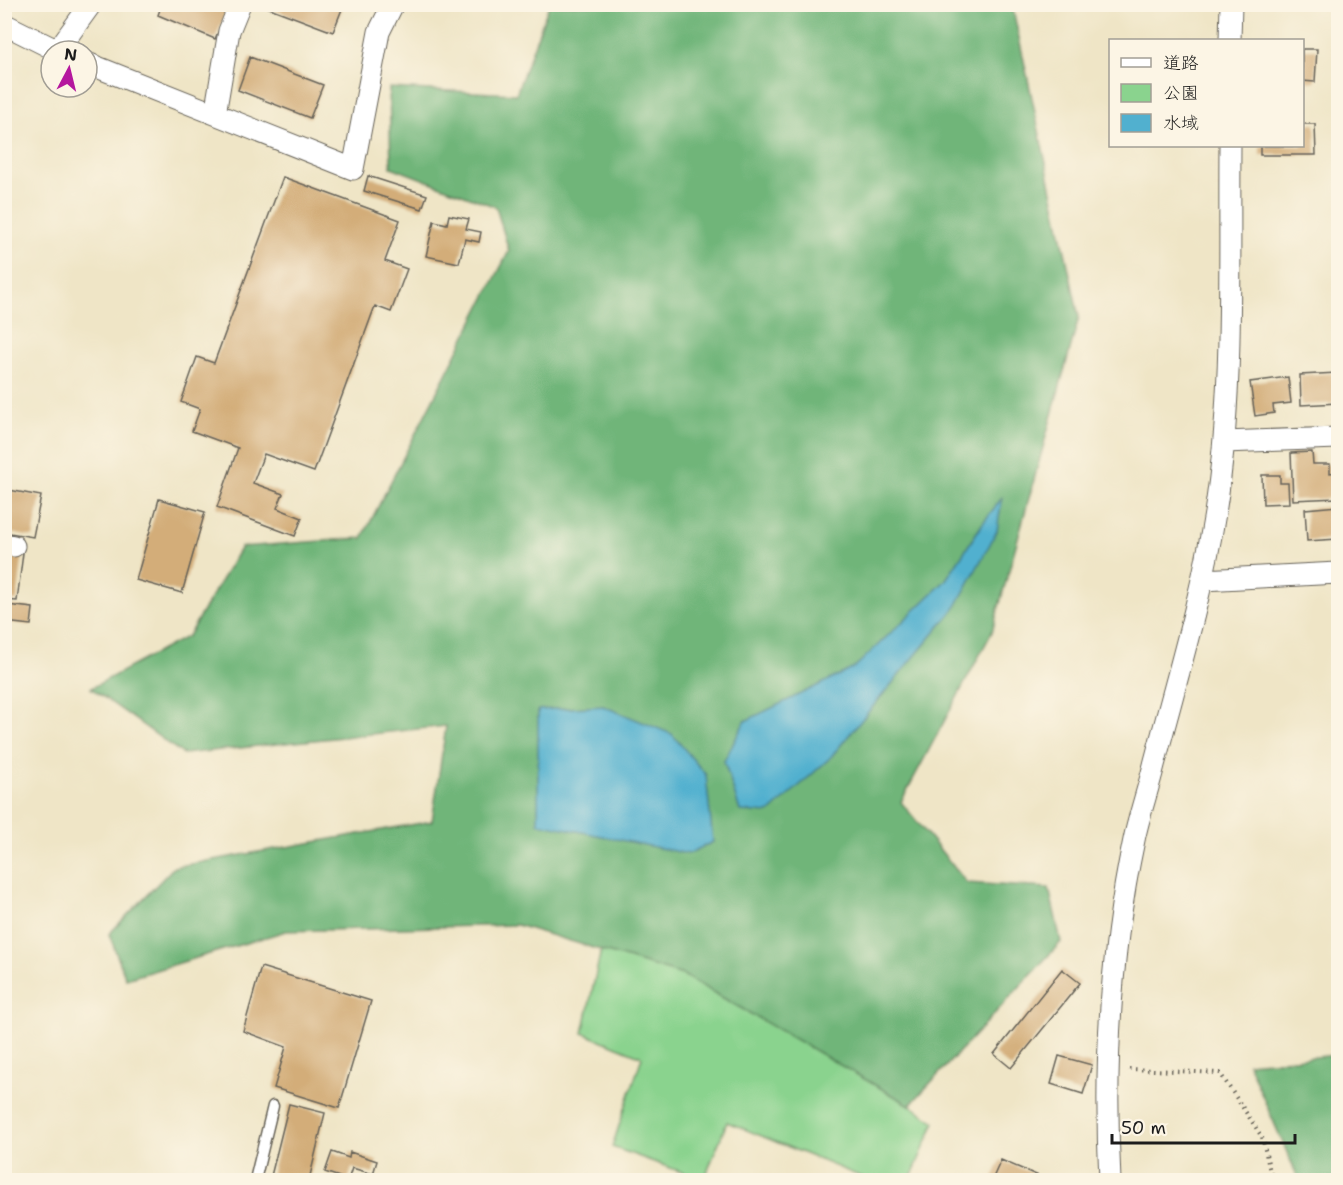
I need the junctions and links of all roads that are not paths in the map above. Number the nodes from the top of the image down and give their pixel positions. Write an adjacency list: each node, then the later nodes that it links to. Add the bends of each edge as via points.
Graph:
1 (91, 4): 6 (street)
2 (240, 4): 10 (street, via 229,31)
3 (393, 4): 10 (street, via 379,32 353,169)
4 (1231, 4): 7 (street)
5 (4, 24): 8 (street)
6 (66, 39)
7 (1230, 39)
8 (39, 42)
9 (99, 68): 10 (street)
10 (215, 114)
11 (1230, 147): 13 (street)
12 (1338, 438): 13 (street)
13 (1224, 442): 15 (street)
14 (1338, 573): 15 (street)
15 (1203, 580): 18 (street, via 1134,839 1122,906 1107,1069)
16 (273, 1106): 17 (lane)
17 (255, 1180)
18 (1110, 1180)

